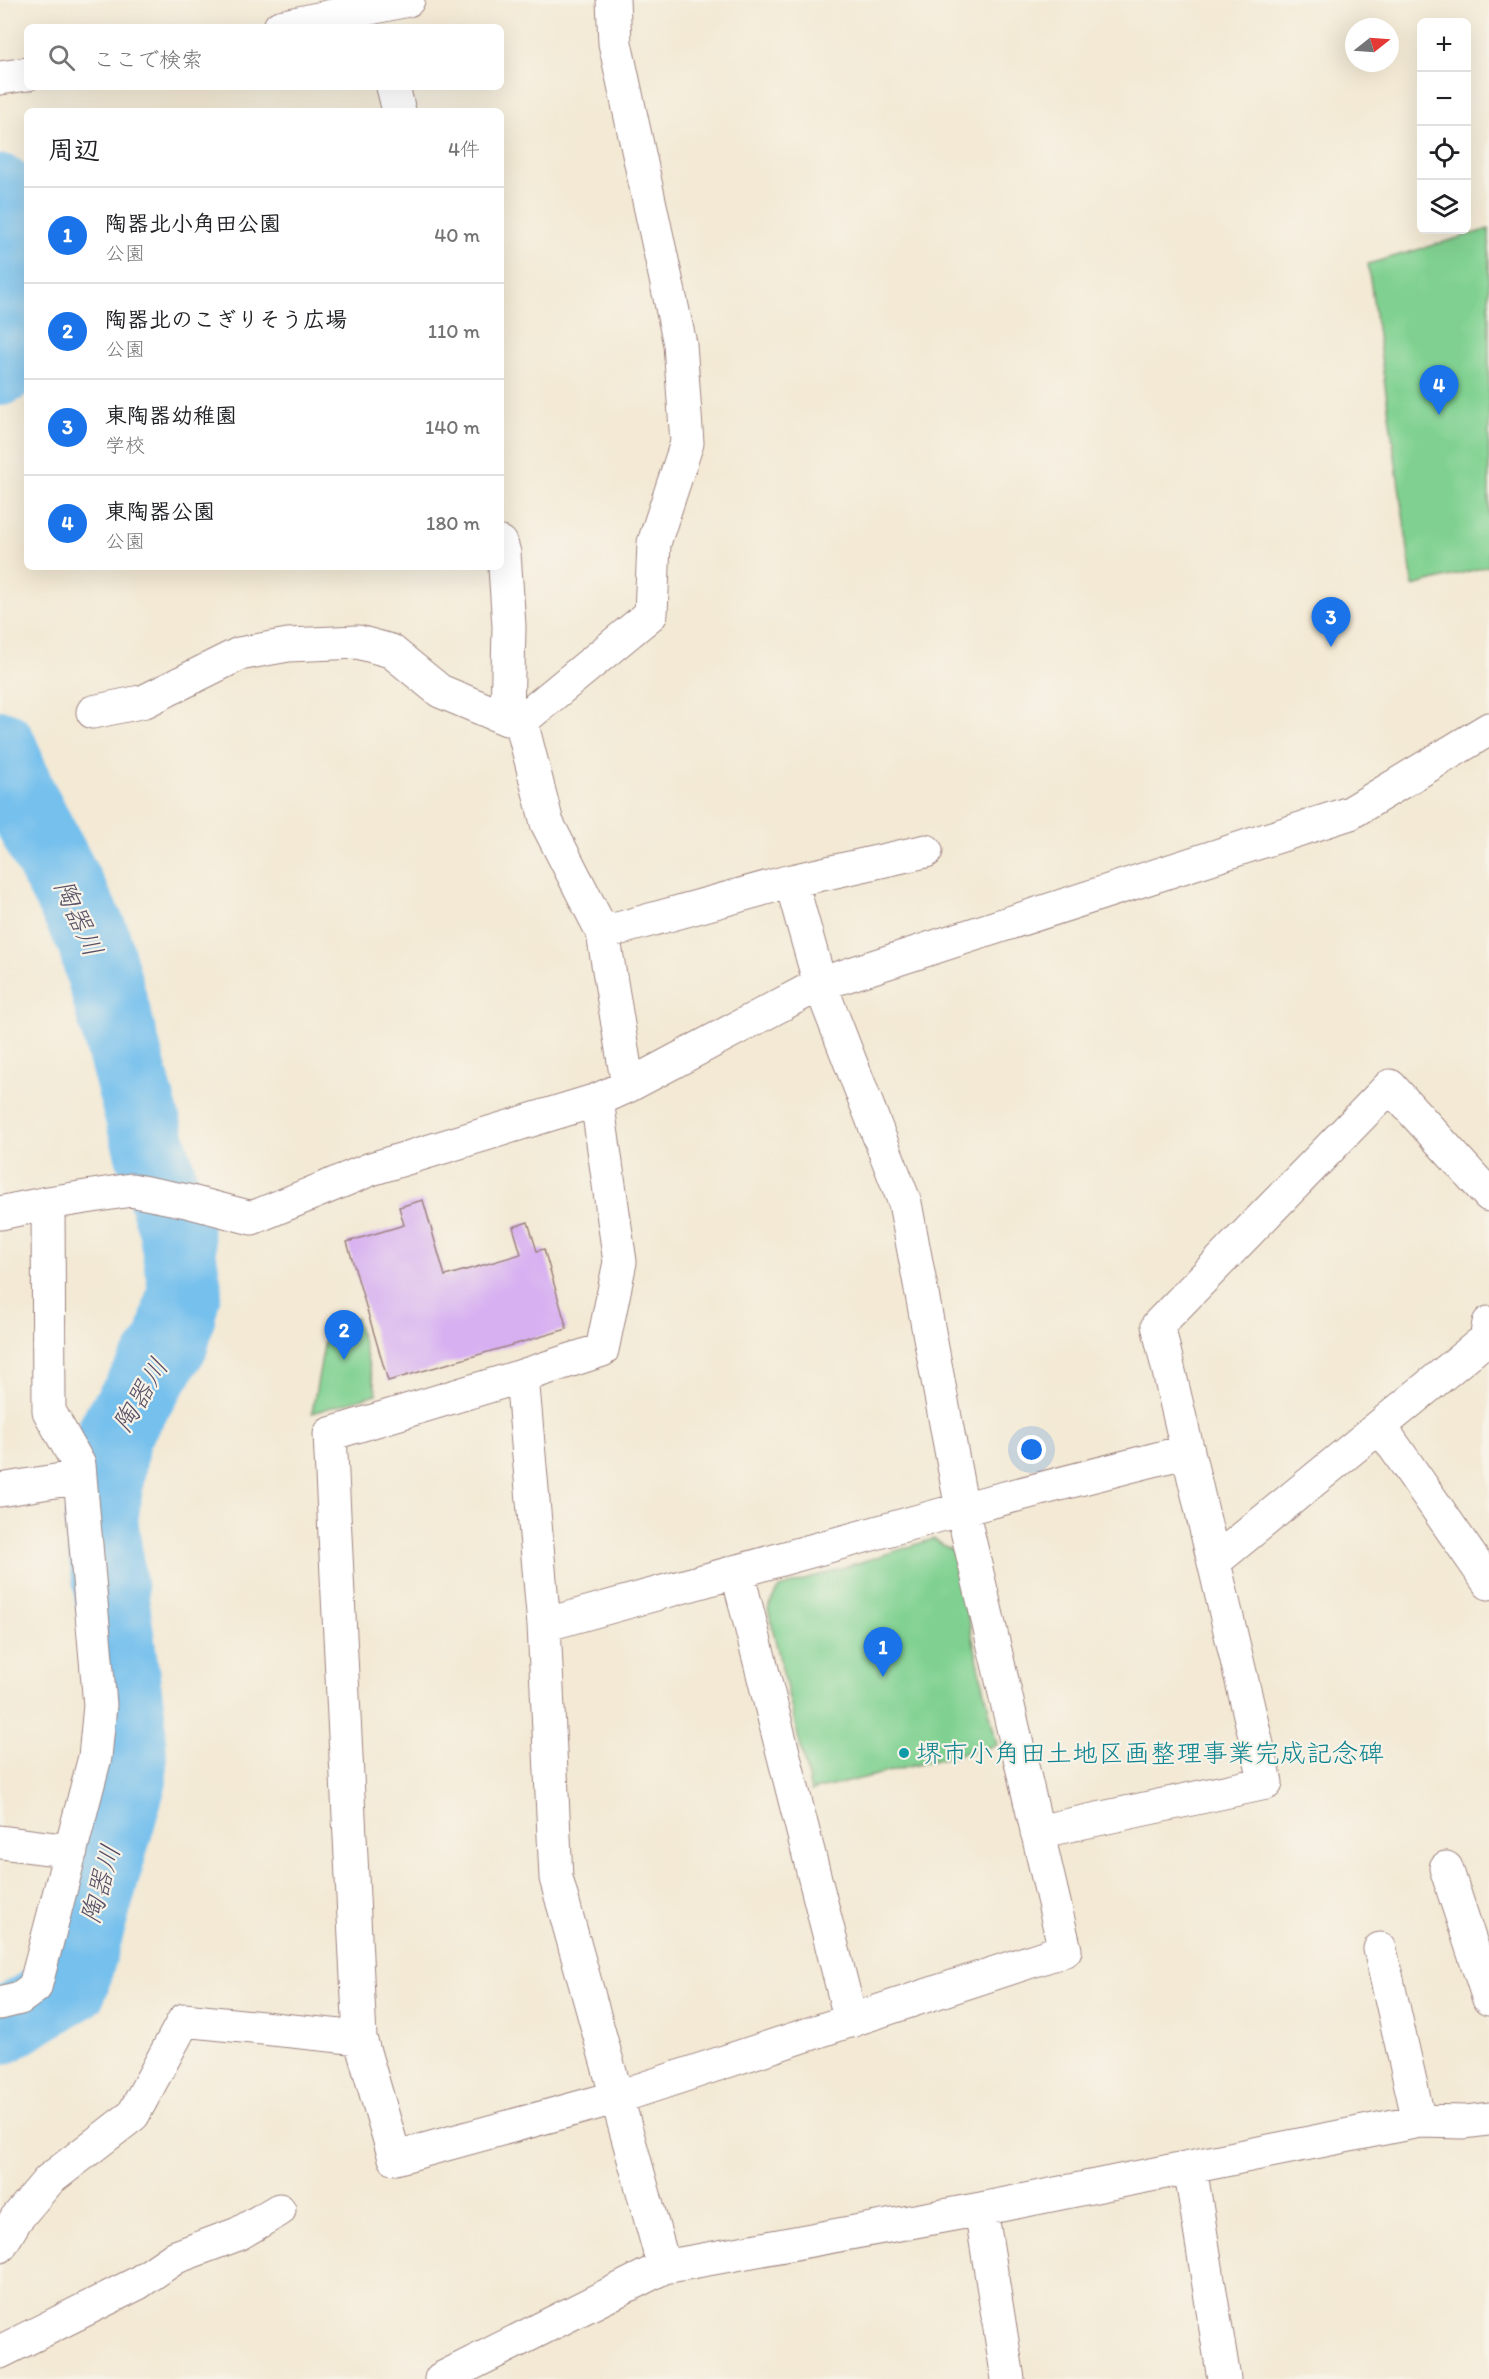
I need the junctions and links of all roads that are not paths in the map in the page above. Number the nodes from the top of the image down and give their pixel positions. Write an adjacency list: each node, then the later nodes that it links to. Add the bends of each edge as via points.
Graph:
1 (408, 0): 3 (street)
2 (613, 0): 11 (street, via 615,43 680,344 687,443 654,543 651,614)
3 (375, 18): 4 (street)
4 (312, 24)
5 (24, 74): 6 (street)
6 (0, 78)
7 (394, 90): 8 (street)
8 (398, 108)
9 (504, 553): 11 (street)
10 (93, 712): 11 (street, via 145,701 239,654 288,645 358,642 391,651 440,692)
11 (514, 720): 15 (street, via 547,823)
12 (1489, 729): 16 (street, via 1350,813)
13 (926, 851): 14 (street)
14 (791, 881): 15 (street); 16 (street)
15 (603, 933): 17 (street)
16 (820, 984): 17 (street); 28 (street, via 905,1203)
17 (628, 1086): 18 (street)
18 (597, 1100): 20 (street, via 371,1169 252,1218 131,1190); 23 (street, via 620,1262 602,1350)
19 (1489, 1195): 25 (street, via 1390,1086 1158,1325)
20 (48, 1203): 21 (street); 26 (street, via 50,1412 79,1465)
21 (0, 1213)
22 (1489, 1323): 24 (street, via 1486,1339)
23 (522, 1376): 32 (street); 41 (street, via 330,1434)
24 (1380, 1426): 29 (street); 31 (street)
25 (1188, 1451): 28 (street); 29 (street)
26 (80, 1477): 27 (street); 35 (street, via 99,1705 95,1757)
27 (0, 1490)
28 (962, 1509): 30 (street); 33 (street)
29 (1214, 1562): 33 (street, via 1266,1783)
30 (737, 1571): 32 (street); 40 (street)
31 (1489, 1582)
32 (544, 1625): 42 (street, via 556,1878)
33 (1037, 1832): 40 (street, via 1065,1950)
34 (0, 1842): 35 (street)
35 (71, 1851): 39 (street, via 35,1987 20,1998)
36 (1446, 1869): 38 (street)
37 (1380, 1949): 44 (street)
38 (1489, 2000)
39 (0, 2003)
40 (850, 2020): 42 (street)
41 (360, 2038): 42 (street, via 395,2158); 48 (street, via 184,2020 133,2115 49,2180 16,2218)
42 (618, 2097): 49 (street)
43 (1489, 2119): 44 (street)
44 (1419, 2121): 45 (street)
45 (1190, 2167): 46 (street); 53 (street)
46 (981, 2209): 49 (street); 52 (street)
47 (279, 2210): 50 (street, via 238,2234 176,2257 138,2283)
48 (0, 2246)
49 (664, 2267): 51 (street)
50 (0, 2352)
51 (441, 2379)
52 (1008, 2379)
53 (1224, 2379)

